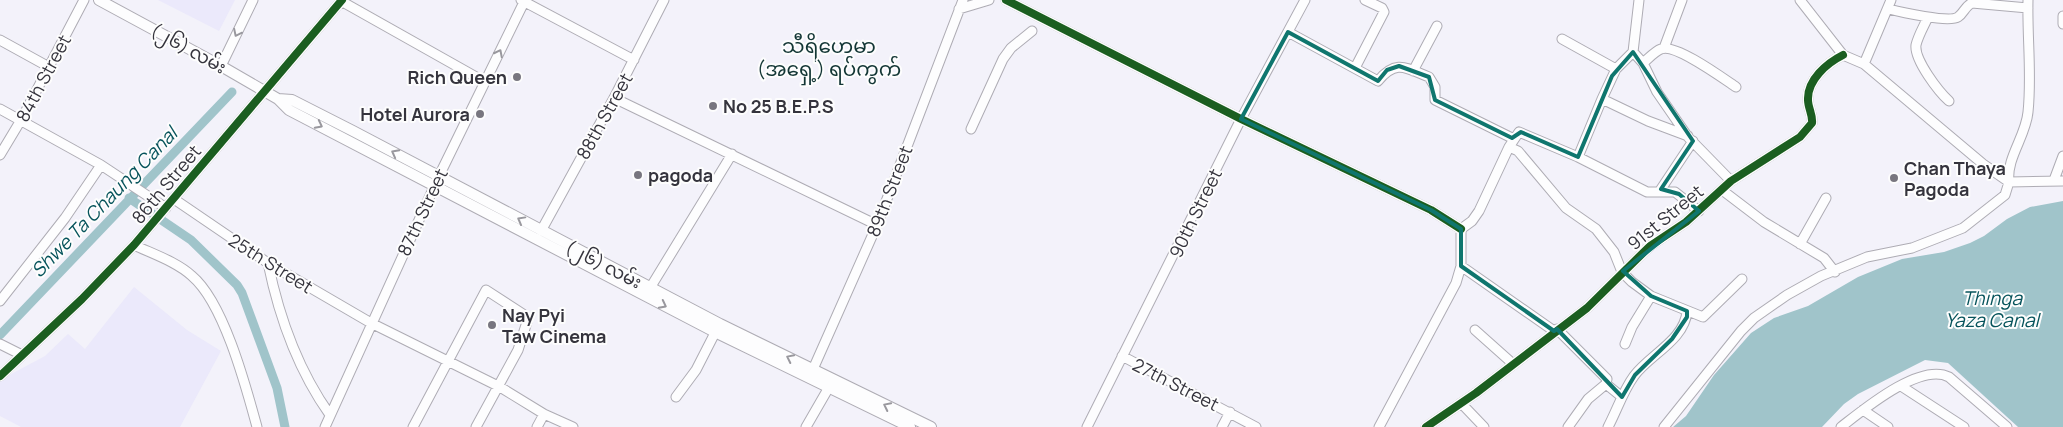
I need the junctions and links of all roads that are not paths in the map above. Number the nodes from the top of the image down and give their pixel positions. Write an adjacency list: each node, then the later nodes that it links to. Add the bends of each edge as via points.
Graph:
1 (84, 0): 34 (street, 84th Street)
2 (99, 0): 18 (main road, (၂၆) လမ်း)
3 (120, 0): 18 (main road)
4 (253, 0): 33 (street, one-way to 33)
5 (342, 0): 38 (street); 40 (street, 86th Street)
6 (523, 0): 30 (street); 38 (street, 87th Street, one-way to 6)
7 (664, 0): 30 (street, 88th Street)
8 (989, 0): 15 (street)
9 (1006, 0): 45 (street)
10 (1305, 0): 24 (street, 90th Street)
11 (1365, 0): 35 (street, via 1384,12)
12 (1639, 0): 28 (street)
13 (1682, 0): 27 (street)
14 (1800, 0): 29 (street)
15 (961, 4): 65 (street, 89th Street)
16 (2028, 4): 20 (street, via 1972,3 1956,18); 58 (street, via 2028,112 2024,131 2008,169)
17 (1890, 5): 20 (street); 32 (street)
18 (132, 16): 33 (main road, (၂၆) လမ်း)
19 (2063, 16): 21 (street)
20 (1928, 17): 43 (street, via 1916,47 1917,56 1938,92)
21 (2063, 24)
22 (1437, 26): 37 (street)
23 (1032, 31): 47 (street, via 1006,55)
24 (1288, 32): 35 (street); 45 (street, 90th Street)
25 (1562, 39): 36 (street)
26 (0, 40): 34 (street)
27 (1664, 48): 31 (street); 39 (street, via 1704,66)
28 (1633, 52): 31 (street); 36 (street)
29 (1843, 55): 32 (street); 57 (street, 91st Street, via 1824,68 1809,91 1812,123 1805,133)
30 (634, 60): 41 (street, 88th Street)
31 (1643, 63): 48 (street, via 1657,92)
32 (1864, 64): 58 (street, via 1982,164)
33 (221, 66): 40 (main road, (၂၆) လမ်း)
34 (49, 67): 46 (street, 84th Street)
35 (1355, 68): 37 (street, via 1378,81 1386,70 1399,66)
36 (1616, 69): 42 (street)
37 (1413, 71): 49 (street, via 1429,77 1435,87 1435,100)
38 (485, 82): 55 (street, 87th Street)
39 (1736, 87)
40 (264, 91): 55 (main road, (၂၆) လမ်း, via 278,99 292,100); 62 (street, 86th Street)
41 (614, 98): 50 (street); 67 (street, 88th Street)
42 (1602, 99): 48 (street); 53 (street)
43 (1949, 101)
44 (0, 109): 46 (street)
45 (1241, 119): 66 (street, via 1431,210); 86 (street, 90th Street)
46 (21, 120): 51 (street, 84th Street); 54 (street)
47 (971, 129)
48 (1690, 139): 57 (street); 60 (street)
49 (1511, 143): 53 (street, via 1521,132); 66 (street, via 1479,211); 72 (street, via 1566,208 1596,229 1614,252)
50 (732, 154): 65 (street); 75 (street)
51 (0, 155)
52 (2063, 156): 56 (street)
53 (1578, 157): 60 (street, via 1647,192)
54 (101, 165): 63 (street); 77 (street)
55 (437, 180): 67 (main road, (၂၆) လမ်း, one-way to 55); 75 (main road, (၂၆) လမ်း); 79 (street, 87th Street)
56 (2059, 180): 58 (street)
57 (1732, 181): 59 (street, 91st Street)
58 (2009, 182): 73 (street, via 2005,195 1963,228 1912,248 1867,257)
59 (1722, 190): 64 (street, 91st Street); 68 (street)
60 (1659, 192): 64 (street, via 1675,192)
61 (1826, 198): 68 (street)
62 (174, 199): 63 (street, 86th Street); 70 (street, 25th Street)
63 (164, 210): 69 (street, 86th Street)
64 (1699, 212): 72 (street, 91st Street, via 1650,246)
65 (877, 225): 89 (street, 89th Street)
66 (1461, 229): 71 (street)
67 (541, 231): 75 (main road, (၂၆) လမ်း)
68 (1800, 244): 73 (street, via 1824,258)
69 (134, 245): 85 (street, 86th Street); 102 (street, via 198,281 217,312 244,382)
70 (268, 263): 79 (street, 25th Street); 101 (street, via 282,315 303,372)
71 (1462, 266): 82 (street); 114 (street, via 1448,301)
72 (1622, 272): 76 (street); 82 (street, 91st Street, via 1600,297)
73 (1835, 272): 119 (street, via 1821,276 1749,323)
74 (1742, 279): 78 (street, via 1707,315 1700,317)
75 (648, 292): 80 (main road, (၂၆) လမ်း)
76 (1651, 296): 78 (street); 83 (street)
77 (0, 301)
78 (1687, 312): 96 (street, via 1677,333 1635,375)
79 (371, 323): 87 (street, 25th Street); 101 (street, 87th Street)
80 (718, 328): 89 (main road, (၂၆) လမ်း); 95 (street, via 696,370)
81 (1475, 330): 88 (street)
82 (1556, 330): 88 (street, 91st Street); 92 (street, via 1607,379)
83 (1625, 344)
84 (1, 345): 85 (street)
85 (22, 355): 90 (street, 86th Street)
86 (1122, 356): 99 (street, 27th Street); 111 (street, 90th Street)
87 (447, 362): 94 (street, 25th Street); 94 (street, via 486,290 523,314 527,322); 104 (street)
88 (1512, 363): 97 (street, 91st Street)
89 (811, 374): 91 (main road, (၂၆) လမ်း)
90 (0, 376)
91 (831, 384): 108 (street); 109 (main road, (၂၆) လမ်း); 110 (main road, (၂၆) လမ်း, one-way to 91)
92 (1606, 384): 96 (street); 117 (street, via 1588,399)
93 (1901, 386): 98 (street); 122 (street); 123 (street, via 1926,375 1943,374)
94 (500, 387): 100 (street, 25th Street); 105 (street)
95 (676, 397)
96 (1622, 397): 118 (street)
97 (1462, 403): 115 (street, 91st Street); 116 (street)
98 (1863, 410): 120 (street); 121 (street)
99 (1230, 412): 112 (street); 113 (street, 27th Street)
100 (544, 414): 106 (street); 107 (street, 25th Street)
101 (330, 415): 103 (street, 87th Street)
102 (257, 427)
103 (325, 427)
104 (414, 427)
105 (476, 427)
106 (537, 427)
107 (573, 427)
108 (806, 427)
109 (910, 427)
110 (931, 427)
111 (1088, 427)
112 (1222, 427)
113 (1256, 427)
114 (1379, 427)
115 (1426, 427)
116 (1484, 427)
117 (1568, 427)
118 (1608, 427)
119 (1664, 427)
120 (1840, 427)
121 (1888, 427)
122 (1964, 427)
123 (2007, 427)

